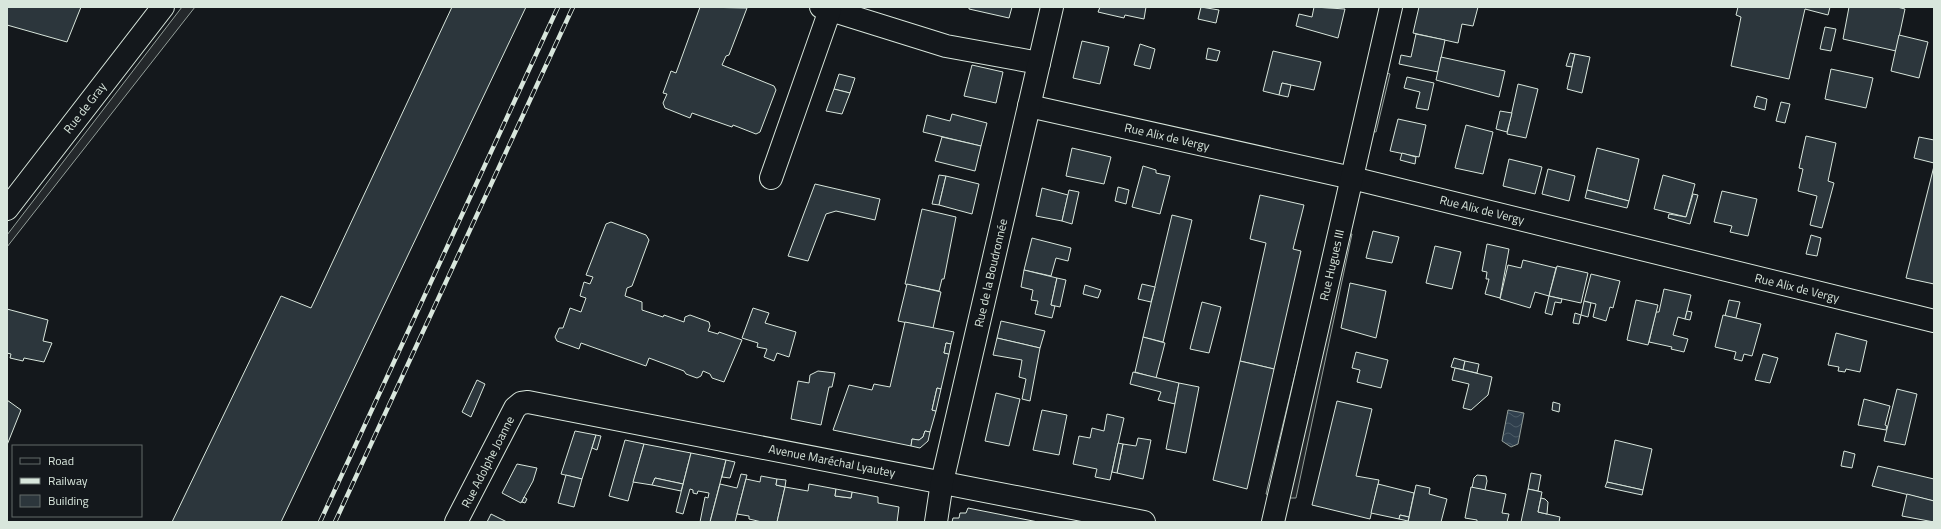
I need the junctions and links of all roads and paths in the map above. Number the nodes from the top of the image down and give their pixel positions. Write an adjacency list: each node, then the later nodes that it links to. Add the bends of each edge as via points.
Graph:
1 (163, 7): 9 (street, Rue de Gray)
2 (1052, 7): 5 (street, Rue de la Boudronnée)
3 (1391, 7): 8 (street, Rue Hugues III)
4 (825, 9): 5 (street, via 946,46); 7 (street)
5 (1039, 63): 6 (street, Rue de la Boudronnée)
6 (1029, 106): 8 (street, Rue Alix de Vergy); 12 (street, Rue de la Boudronnée)
7 (771, 178)
8 (1352, 178): 10 (street, Rue Alix de Vergy); 17 (street, Rue Hugues III)
9 (7, 209)
10 (1934, 321)
11 (521, 403): 12 (street, Avenue Maréchal Lyautey, via 528,402); 14 (street, Rue Adolphe Joanne, via 515,408)
12 (942, 482): 13 (street, Avenue Maréchal Lyautey); 15 (street, Rue de la Boudronnée)
13 (1111, 519): 16 (street, Avenue Maréchal Lyautey)
14 (456, 522)
15 (936, 522)
16 (1144, 522)
17 (1273, 522)

